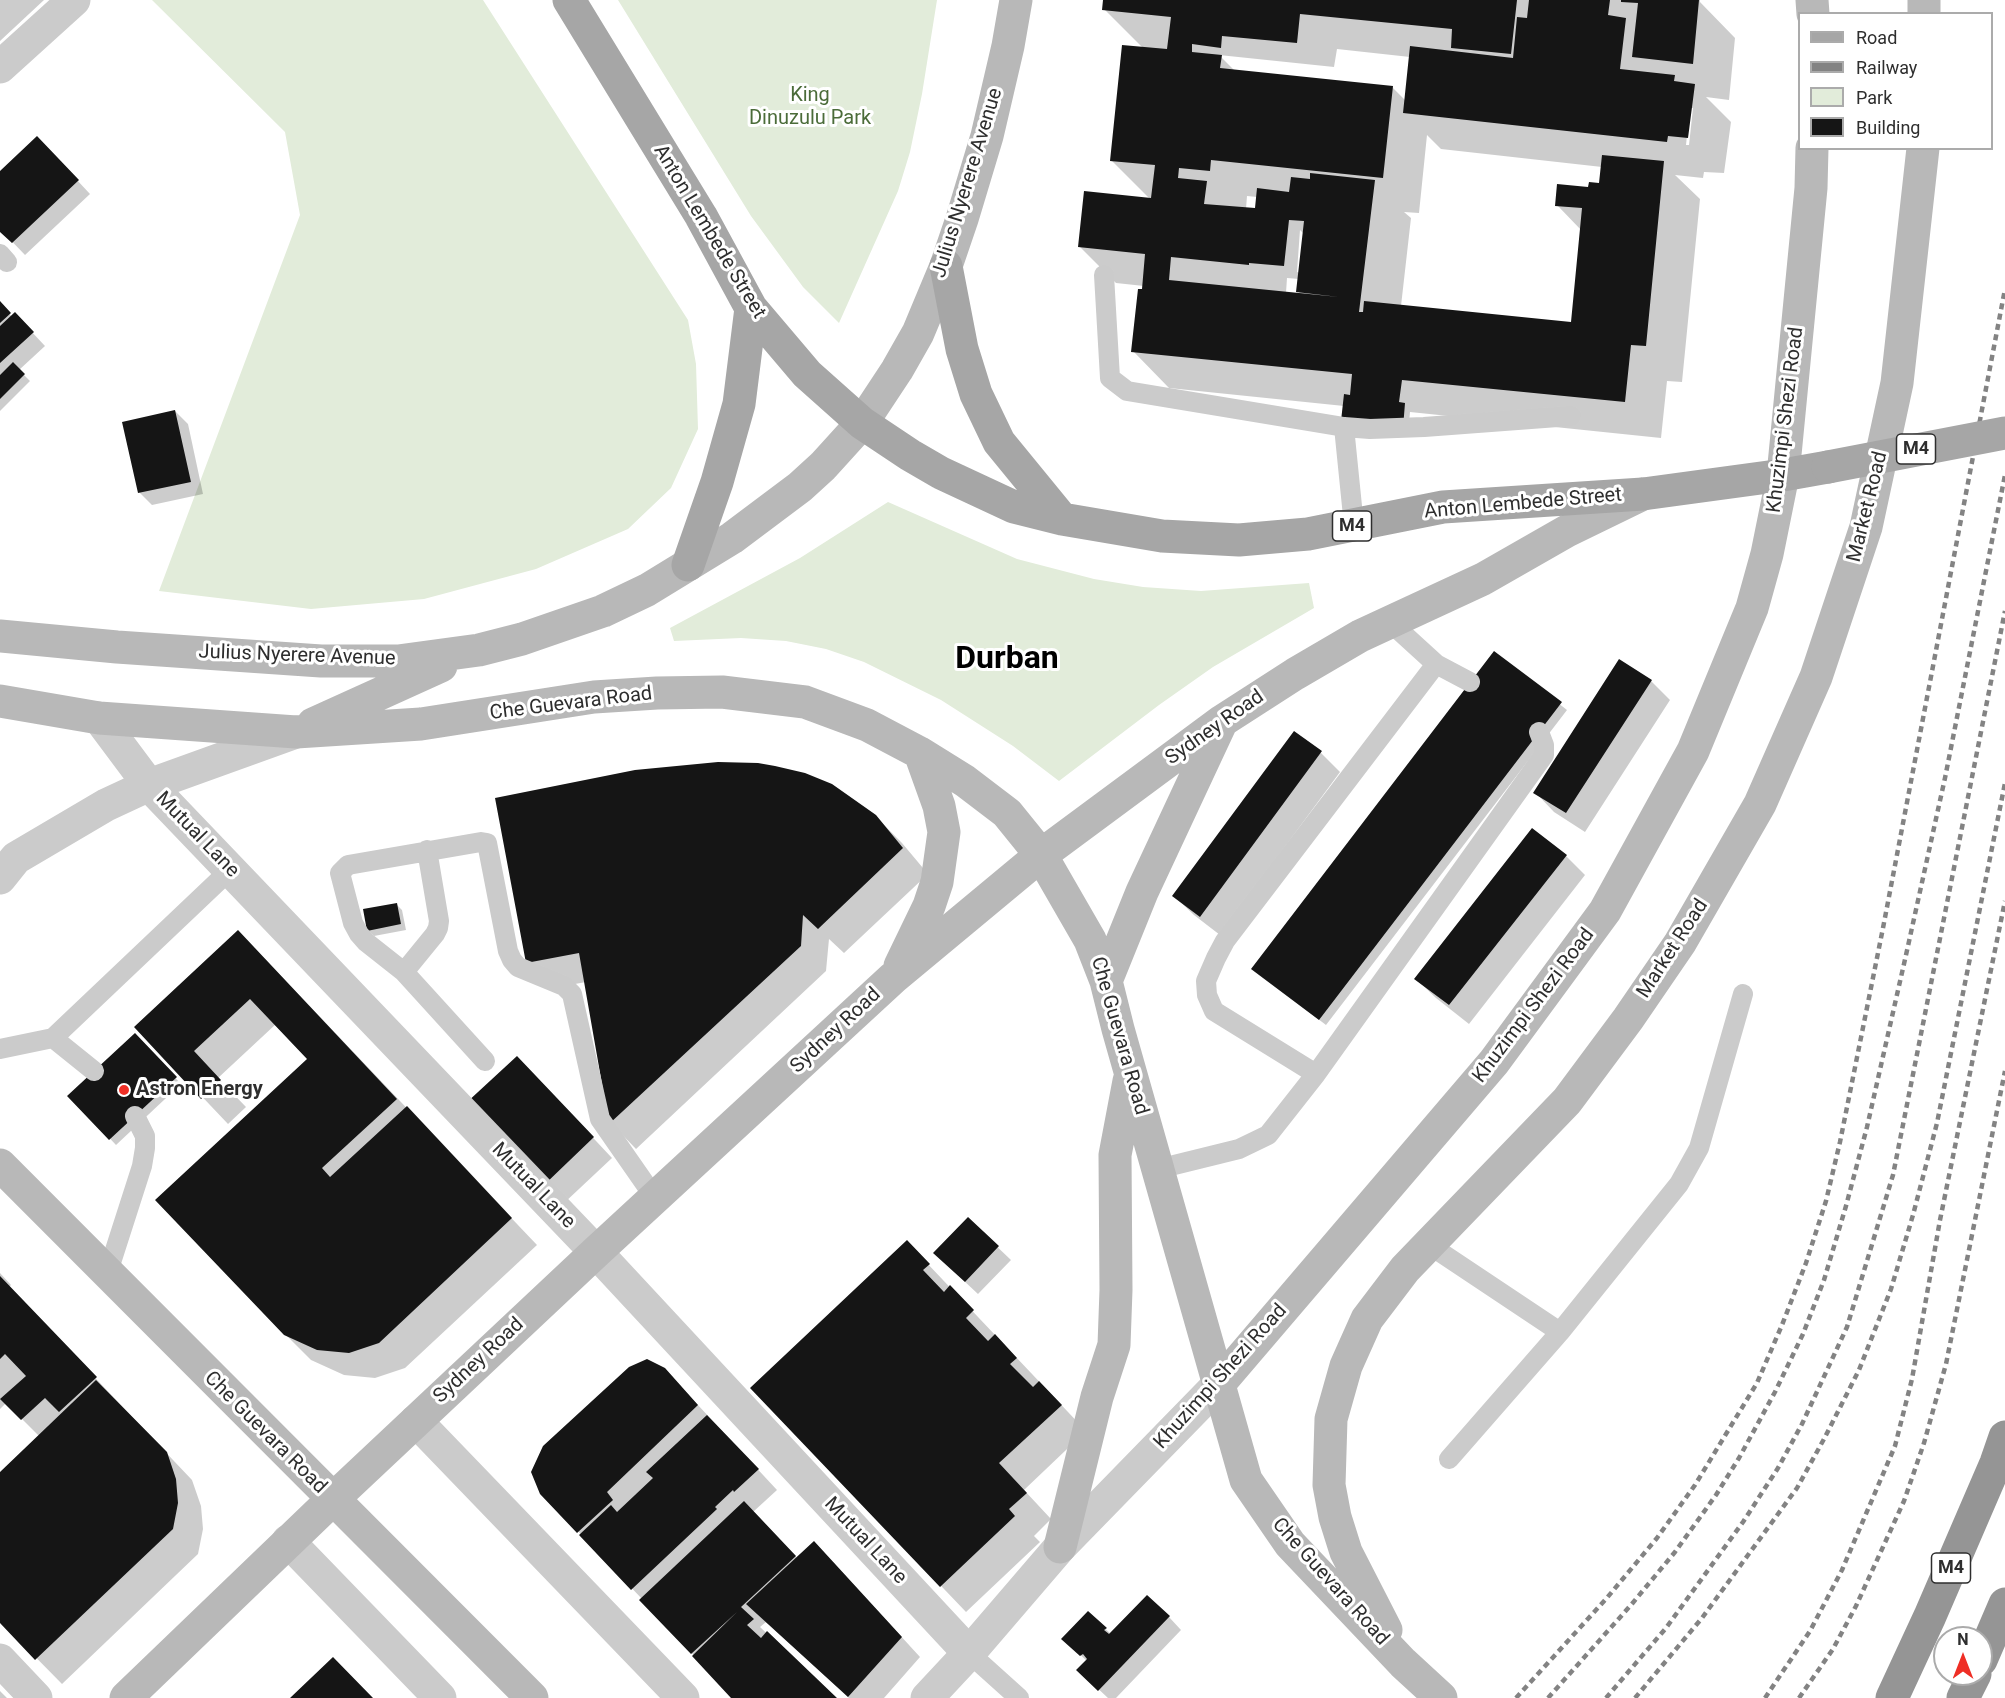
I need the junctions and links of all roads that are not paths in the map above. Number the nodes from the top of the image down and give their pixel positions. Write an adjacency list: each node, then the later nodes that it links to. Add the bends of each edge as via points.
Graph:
1 (74, 0): 4 (street)
2 (569, 0): 9 (main road, Anton Lembede Street)
3 (1016, 0): 7 (main road, Julius Nyerere Avenue, via 987,136)
4 (0, 67)
5 (1812, 150): 14 (main road, Khuzimpi Shezi Road)
6 (1923, 150): 49 (main road, Market Road, via 1897,382 1866,527 1816,677 1760,804 1680,943 1567,1101)
7 (946, 266): 11 (main road, Julius Nyerere Avenue, via 918,333); 16 (main road, via 976,394 999,442)
8 (1104, 275): 12 (lane, via 1108,369 1115,384 1137,394)
9 (751, 308): 11 (main road, Anton Lembede Street, via 807,374); 18 (main road, via 739,404)
10 (1571, 416): 12 (lane, via 1396,429)
11 (862, 423): 16 (main road, Anton Lembede Street / M4, via 941,473 1014,507); 18 (main road, Julius Nyerere Avenue, via 800,487)
12 (1344, 427): 17 (lane)
13 (2005, 433): 14 (main road, Anton Lembede Street / M4, bridge)
14 (1783, 475): 15 (main road, Anton Lembede Street / M4); 53 (main road, Khuzimpi Shezi Road, via 1752,608 1693,752 1605,911 1494,1062)
15 (1643, 494): 17 (main road, Anton Lembede Street / M4, via 1443,507); 19 (main road, Sydney Road, via 1483,579)
16 (1062, 519): 17 (main road, Anton Lembede Street / M4, via 1162,536 1239,540)
17 (1354, 526)
18 (688, 565): 21 (main road, Julius Nyerere Avenue, via 603,610)
19 (1390, 623): 22 (lane); 26 (main road, Sydney Road, via 1360,636)
20 (0, 636): 21 (main road, Julius Nyerere Avenue, via 321,661 398,661)
21 (479, 650): 27 (main road)
22 (1436, 664): 23 (lane); 44 (lane, via 1225,941 1206,981 1214,1011)
23 (1470, 682)
24 (0, 701): 25 (main road, Che Guevara Road)
25 (99, 718): 27 (main road, Che Guevara Road); 30 (street, Mutual Lane)
26 (1222, 721): 32 (main road, Sydney Road); 37 (main road, via 1142,892)
27 (296, 732): 29 (main road, Che Guevara Road, via 421,724 594,697 722,692 805,702 867,726); 30 (street)
28 (1539, 732): 44 (lane, via 1544,755)
29 (920, 753): 32 (main road, Che Guevara Road, via 1007,813); 36 (main road, via 939,806 944,832 941,858 929,906)
30 (149, 785): 33 (street, Mutual Lane); 34 (street, via 16,858)
31 (427, 850): 35 (lane, via 438,928); 35 (lane, via 352,863 340,873 359,933); 48 (lane, via 486,843 512,960 518,967 564,986 572,994 600,1119)
32 (1041, 855): 36 (main road, Sydney Road); 37 (main road, Che Guevara Road, via 1090,940)
33 (230, 870): 39 (lane); 50 (street, Mutual Lane)
34 (0, 878)
35 (404, 972): 41 (lane)
36 (893, 978): 48 (main road, Sydney Road)
37 (1106, 981): 43 (main road, Che Guevara Road)
38 (1743, 994): 52 (lane, via 1700,1148 1691,1166)
39 (53, 1038): 40 (lane); 42 (lane)
40 (0, 1049)
41 (485, 1061)
42 (94, 1071)
43 (1131, 1074): 47 (main road, Che Guevara Road); 59 (main road, via 1115,1155 1114,1345)
44 (1316, 1074): 47 (lane, via 1268,1135 1239,1149)
45 (135, 1116): 51 (lane, via 146,1136 146,1148)
46 (0, 1165): 51 (main road, Che Guevara Road)
47 (1158, 1169): 53 (main road, Che Guevara Road)
48 (655, 1198): 50 (main road, Sydney Road)
49 (1428, 1244): 52 (lane); 64 (main road, Market Road, via 1367,1319 1346,1366 1332,1419 1329,1485 1346,1552)
50 (596, 1252): 54 (main road, Sydney Road); 62 (street, Mutual Lane)
51 (108, 1275): 57 (main road, Che Guevara Road)
52 (1560, 1332): 56 (lane)
53 (1218, 1385): 59 (street, Khuzimpi Shezi Road); 64 (main road, Che Guevara Road, via 1246,1480 1290,1544)
54 (416, 1421): 57 (main road, Sydney Road); 69 (street)
55 (2005, 1437): 72 (highway, M4)
56 (1449, 1459)
57 (332, 1500): 58 (main road, Sydney Road); 68 (main road, Che Guevara Road)
58 (288, 1541): 66 (main road, Sydney Road); 67 (street)
59 (1060, 1547): 62 (street, Khuzimpi Shezi Road)
60 (2005, 1604): 61 (highway)
61 (1993, 1632)
62 (969, 1653): 70 (street, Khuzimpi Shezi Road); 71 (lane)
63 (0, 1660): 65 (street)
64 (1423, 1682)
65 (36, 1698)
66 (126, 1698)
67 (440, 1698)
68 (532, 1698)
69 (683, 1698)
70 (927, 1698)
71 (1019, 1698)
72 (1892, 1698)

